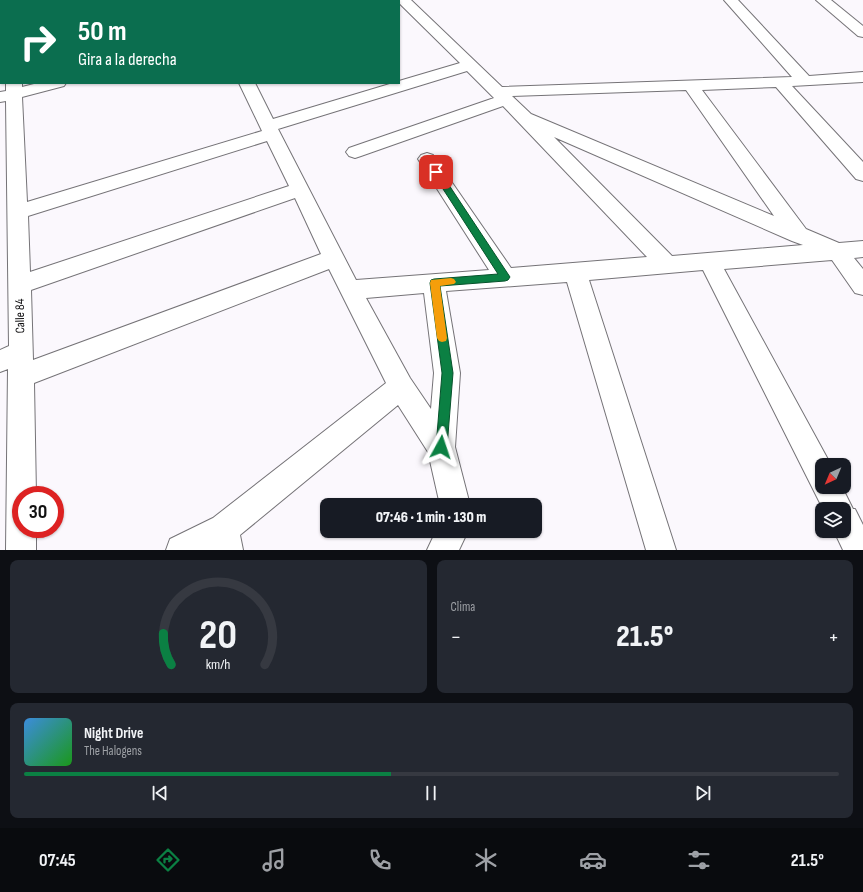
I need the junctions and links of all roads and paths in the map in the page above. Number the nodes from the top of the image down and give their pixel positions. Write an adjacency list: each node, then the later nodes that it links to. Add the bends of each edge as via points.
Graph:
1 (403, 0): 5 (street)
2 (731, 0): 7 (street)
3 (824, 0): 4 (street)
4 (863, 33)
5 (470, 65): 13 (street); 15 (street)
6 (862, 77): 7 (street)
7 (805, 81): 8 (street)
8 (780, 82): 11 (street); 18 (street)
9 (52, 84): 12 (street)
10 (247, 84): 15 (street)
11 (690, 85): 13 (street); 21 (street)
12 (9, 91): 20 (street, Calle 84)
13 (502, 95): 14 (street); 16 (street)
14 (525, 118): 21 (street); 27 (street)
15 (270, 130): 19 (street); 20 (street)
16 (355, 152)
17 (427, 159): 29 (street)
18 (863, 174)
19 (300, 189): 25 (street); 31 (street)
20 (17, 212): 22 (street, Calle 84)
21 (799, 235): 24 (street)
22 (9, 249): 31 (street, Calle 84)
23 (863, 249): 24 (street)
24 (837, 251): 26 (street); 32 (street)
25 (334, 258): 33 (street); 34 (street)
26 (709, 261): 27 (street); 37 (street)
27 (668, 264): 28 (street)
28 (575, 272): 29 (street); 47 (street)
29 (505, 277): 30 (street)
30 (434, 283): 33 (street); 36 (street, via 447,373)
31 (19, 285): 34 (street, Calle 84)
32 (863, 286)
33 (350, 290): 35 (street)
34 (14, 363): 43 (street, Calle 84)
35 (401, 387): 36 (street); 42 (street)
36 (441, 447): 38 (street)
37 (815, 465)
38 (453, 498)
39 (851, 533): 48 (street)
40 (449, 538): 45 (street)
41 (461, 538): 46 (street)
42 (226, 540): 44 (street)
43 (21, 550)
44 (181, 550)
45 (442, 550)
46 (462, 550)
47 (661, 550)
48 (860, 550)

